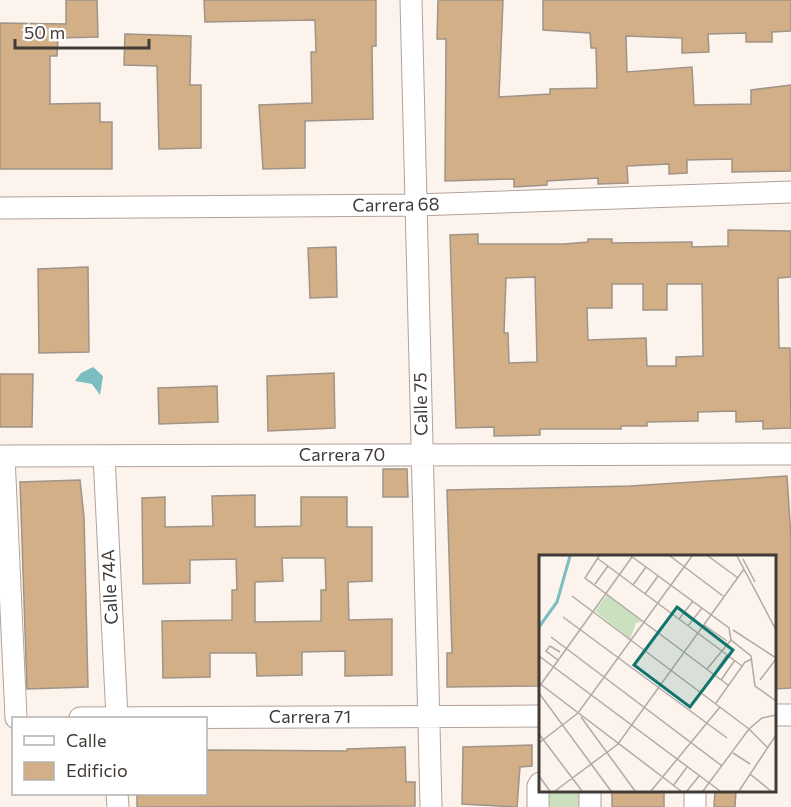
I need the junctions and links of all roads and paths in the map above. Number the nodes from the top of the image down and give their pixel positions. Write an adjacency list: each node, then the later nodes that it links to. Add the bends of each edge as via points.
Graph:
1 (411, 0): 3 (street, Calle 75)
2 (791, 192): 3 (street, Carrera 68)
3 (416, 205): 4 (street, Carrera 68); 6 (street, Calle 75)
4 (0, 208)
5 (791, 454): 6 (street, Carrera 70)
6 (422, 455): 8 (street, Carrera 70); 11 (street, Calle 75)
7 (2, 456): 8 (street, Carrera 70); 13 (street)
8 (104, 456): 14 (street, Calle 74A)
9 (791, 714): 10 (street)
10 (776, 715)
11 (428, 716): 12 (street, Carrera 71); 15 (street, Carrera 71); 17 (street, Calle 75)
12 (539, 716)
13 (15, 717)
14 (117, 717)
15 (207, 717)
16 (539, 784): 18 (street)
17 (430, 807)
18 (538, 807)

